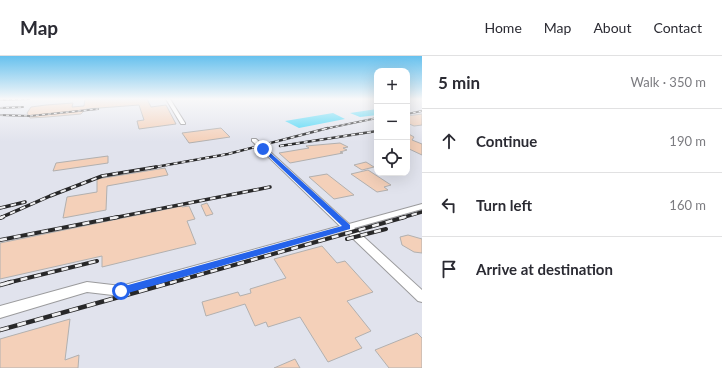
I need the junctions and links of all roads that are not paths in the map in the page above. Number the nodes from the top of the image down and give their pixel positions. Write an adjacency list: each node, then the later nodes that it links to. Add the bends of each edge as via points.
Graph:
1 (177, 114): 2 (street)
2 (183, 123)
3 (254, 140): 5 (street)
4 (422, 206): 5 (street)
5 (347, 227): 6 (street); 7 (street, via 121,291 87,287)
6 (422, 297)
7 (0, 312)

